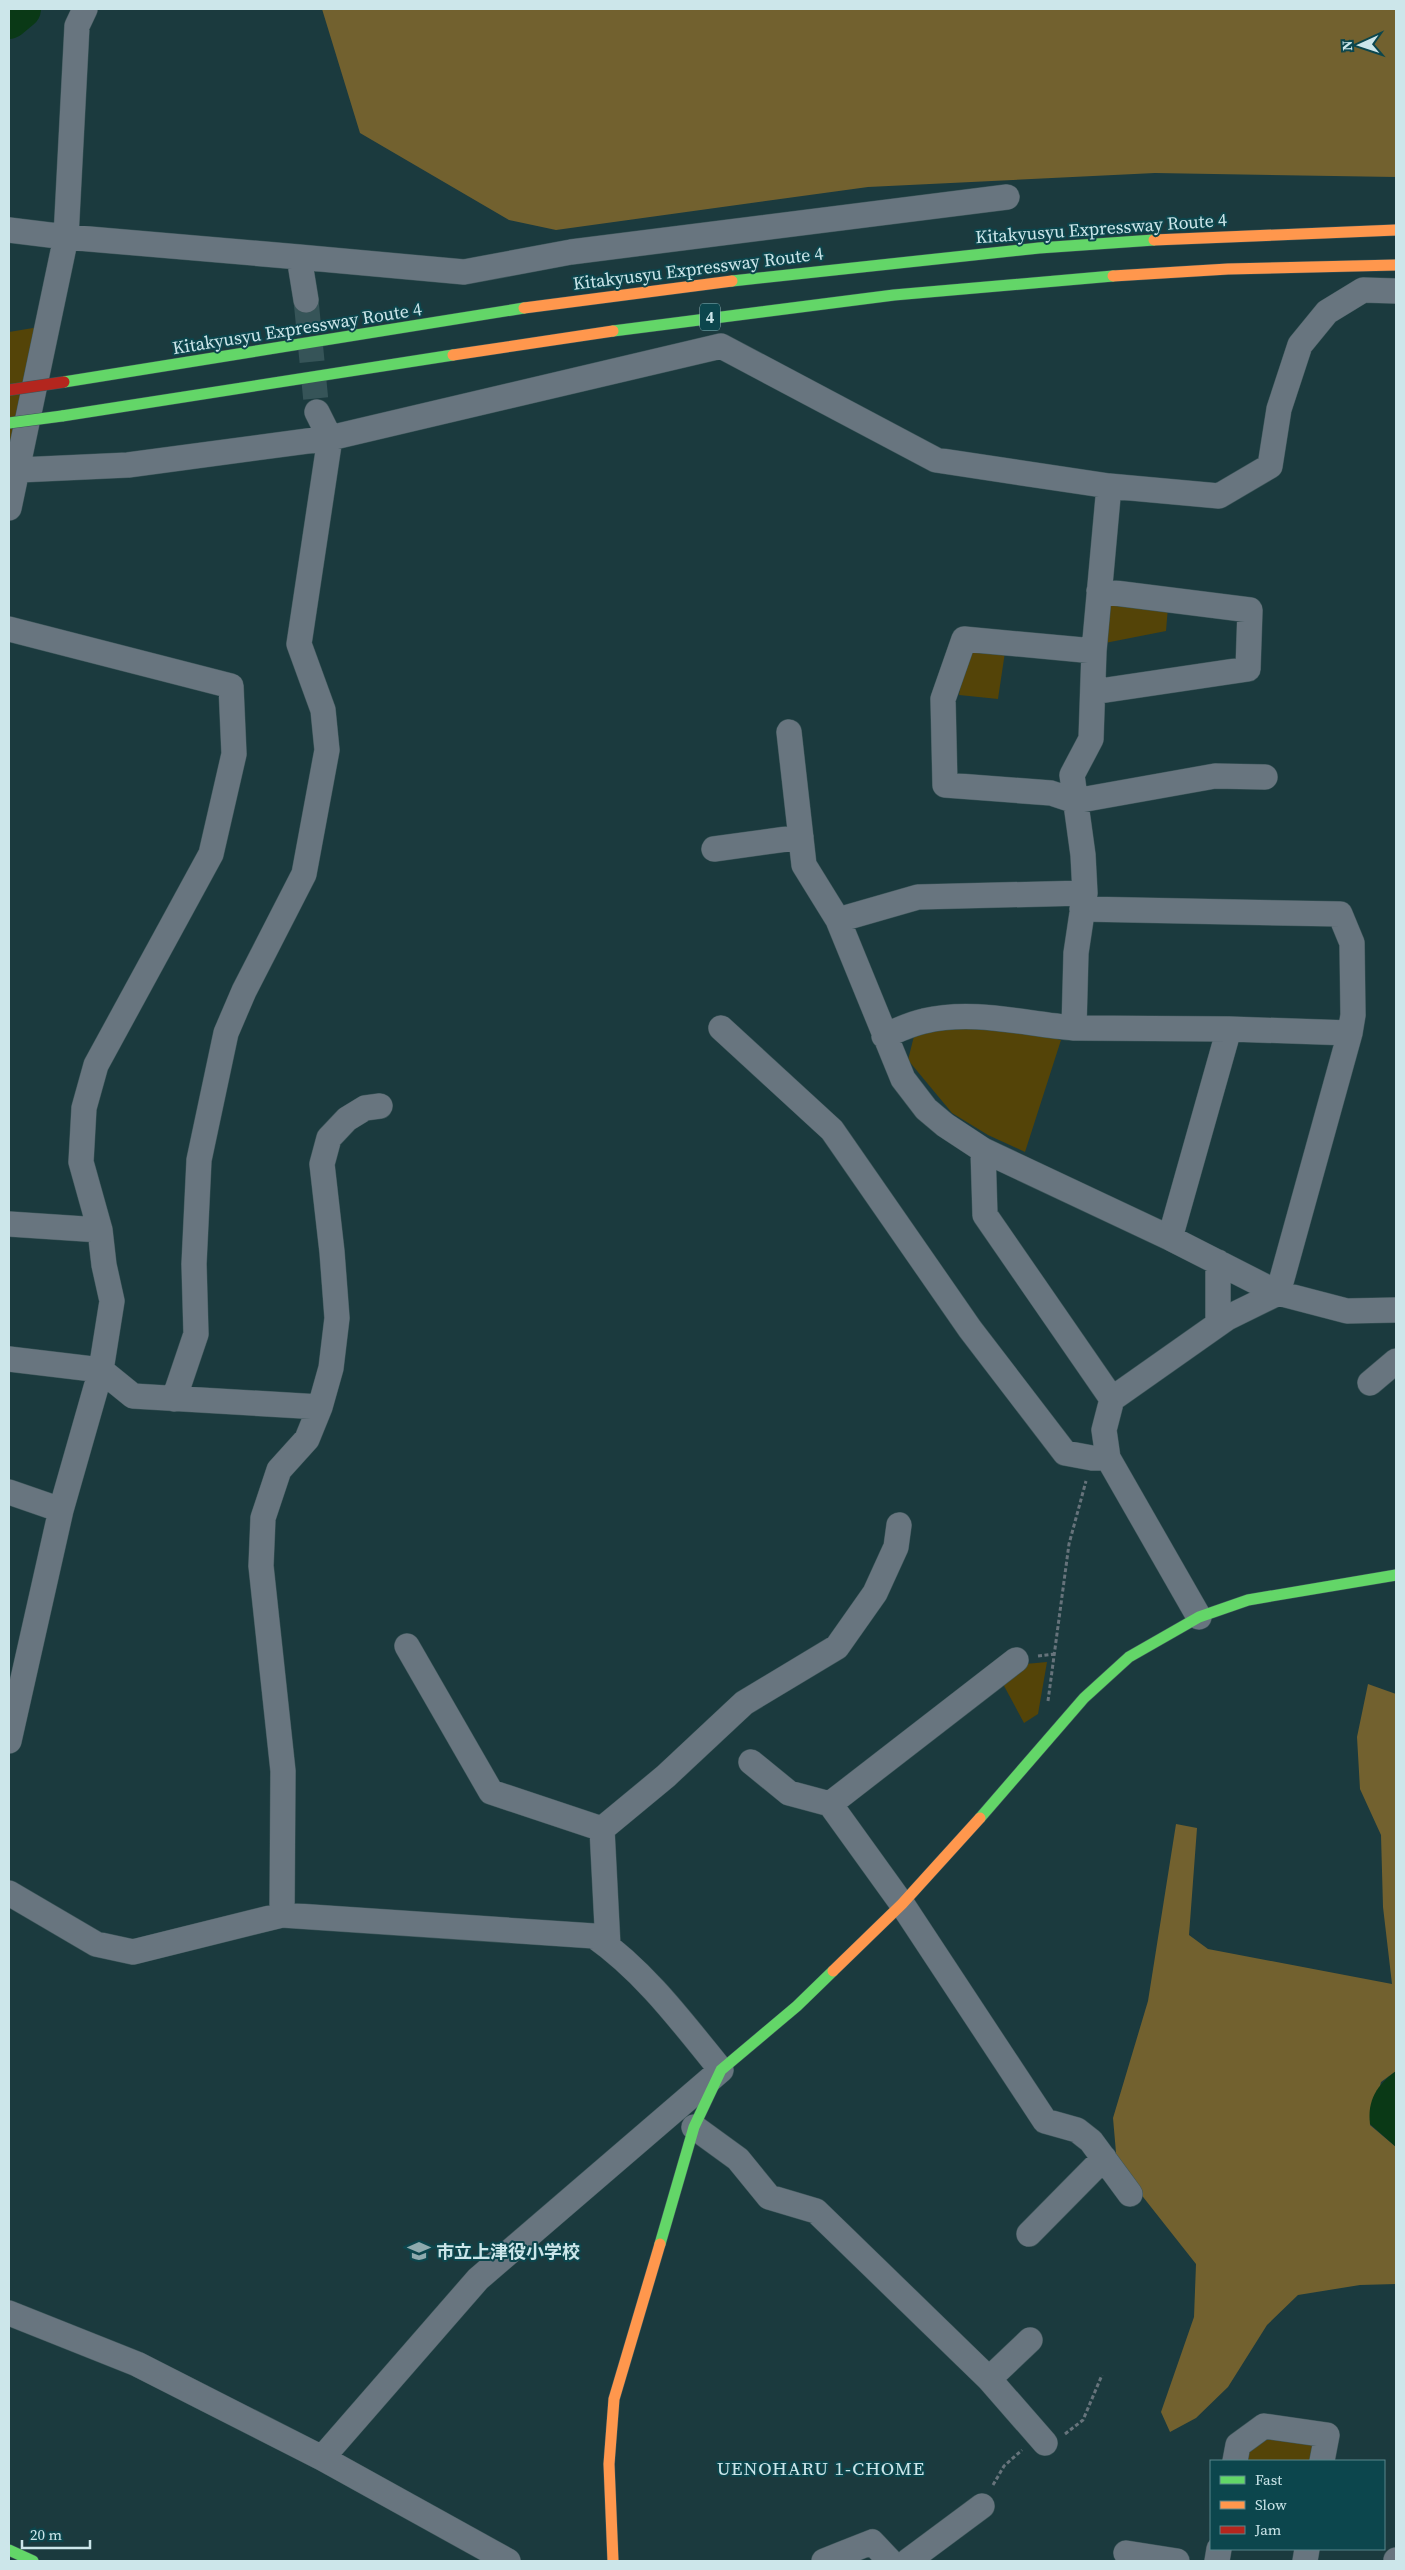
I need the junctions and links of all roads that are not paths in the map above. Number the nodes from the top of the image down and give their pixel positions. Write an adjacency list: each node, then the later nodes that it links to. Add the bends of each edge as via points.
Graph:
1 (85, 9): 5 (street, via 77,26)
2 (1007, 197): 6 (street, via 570,252 464,272)
3 (9, 230): 5 (street)
4 (1396, 230): 10 (main road, Kitakyusyu Expressway Route 4 / 4, bridge, via 1039,248 828,270 584,299)
5 (66, 237): 6 (street); 14 (street)
6 (299, 257): 9 (street)
7 (1396, 265): 12 (main road, 4, bridge, via 1205,270 1044,282 759,311 596,332)
8 (1396, 291): 15 (street, via 1363,290 1327,312 1300,345 1279,409 1270,466 1219,496)
9 (306, 300)
10 (9, 390)
11 (318, 412): 13 (street)
12 (9, 423)
13 (330, 438): 14 (street, via 128,465); 15 (street, via 721,346 936,460); 46 (street, via 299,644 323,710 327,750 304,874 226,1033 199,1160 194,1264 196,1334)
14 (19, 470): 16 (street)
15 (1109, 486): 17 (street)
16 (9, 508)
17 (1099, 591): 19 (street); 20 (street, via 1250,610 1248,669)
18 (9, 629): 36 (street, via 231,686 234,754 211,854 96,1065 84,1108 81,1162)
19 (1094, 651): 20 (street); 23 (street, via 964,639 943,699 945,785 1051,793)
20 (1094, 692): 23 (street, via 1091,740 1072,775)
21 (789, 732): 24 (street)
22 (1265, 777): 23 (street, via 1215,776)
23 (1075, 801): 26 (street)
24 (801, 837): 25 (street); 27 (street, via 804,865)
25 (714, 849)
26 (1083, 901): 27 (street, via 918,897); 29 (street, via 1076,953); 31 (street, via 1340,914 1352,943)
27 (838, 920): 32 (street)
28 (721, 1028): 49 (street, via 832,1130 970,1329 1065,1453)
29 (1074, 1028): 30 (street); 32 (street, via 980,1016 924,1021)
30 (1229, 1029): 31 (street); 37 (street)
31 (1350, 1033): 39 (street)
32 (884, 1036): 34 (street, via 903,1079 926,1109)
33 (380, 1106): 48 (street, via 366,1108 347,1119 329,1138 322,1164 337,1318 331,1368)
34 (983, 1150): 37 (street); 47 (street, via 986,1215)
35 (9, 1224): 36 (street)
36 (100, 1230): 44 (street, via 112,1301)
37 (1170, 1238): 38 (street)
38 (1218, 1262): 39 (street); 41 (street)
39 (1278, 1292): 40 (street, via 1347,1311); 41 (street)
40 (1396, 1310)
41 (1218, 1324): 47 (street)
42 (9, 1359): 44 (street)
43 (1396, 1361): 45 (street)
44 (101, 1370): 46 (street, via 133,1396); 51 (street)
45 (1370, 1383)
46 (174, 1399): 48 (street)
47 (1112, 1399): 49 (street)
48 (320, 1407): 63 (street, via 307,1439 278,1470 264,1518 261,1566 284,1771)
49 (1100, 1458): 54 (street)
50 (9, 1492): 51 (street)
51 (61, 1510): 57 (street)
52 (900, 1525): 60 (street, via 896,1547 875,1593 836,1647 744,1703 666,1776)
53 (1396, 1575): 54 (main road, via 1248,1600)
54 (1199, 1617): 62 (main road, via 1129,1657 1084,1698)
55 (407, 1646): 60 (street, via 491,1792)
56 (1016, 1660): 59 (street)
57 (9, 1741)
58 (751, 1762): 59 (street, via 789,1792)
59 (830, 1804): 62 (street)
60 (602, 1829): 64 (street)
61 (9, 1893): 63 (street, via 96,1944 132,1952)
62 (902, 1904): 65 (main road, via 797,2006); 67 (street, via 1045,2121 1078,2130 1092,2141)
63 (282, 1915): 64 (street, via 594,1936)
64 (608, 1946): 65 (street, via 661,1995)
65 (721, 2070): 66 (main road); 74 (street, via 478,2279)
66 (694, 2127): 72 (street, via 738,2158 769,2197 816,2211); 82 (main road, via 614,2398 609,2464)
67 (1104, 2158): 68 (street); 69 (street)
68 (1130, 2194)
69 (1029, 2234)
70 (9, 2313): 74 (street, via 137,2364)
71 (1030, 2340): 72 (street)
72 (989, 2378): 73 (street)
73 (1045, 2442)
74 (322, 2458): 81 (street)
75 (1235, 2460): 76 (street, via 1238,2445 1264,2426 1327,2435)
76 (1322, 2460)
77 (982, 2506): 85 (street)
78 (9, 2550): 80 (main road)
79 (1126, 2554): 86 (street)
80 (33, 2561)
81 (508, 2561)
82 (613, 2561)
83 (824, 2561): 84 (street, via 872,2542)
84 (890, 2561)
85 (908, 2561)
86 (1177, 2561)

